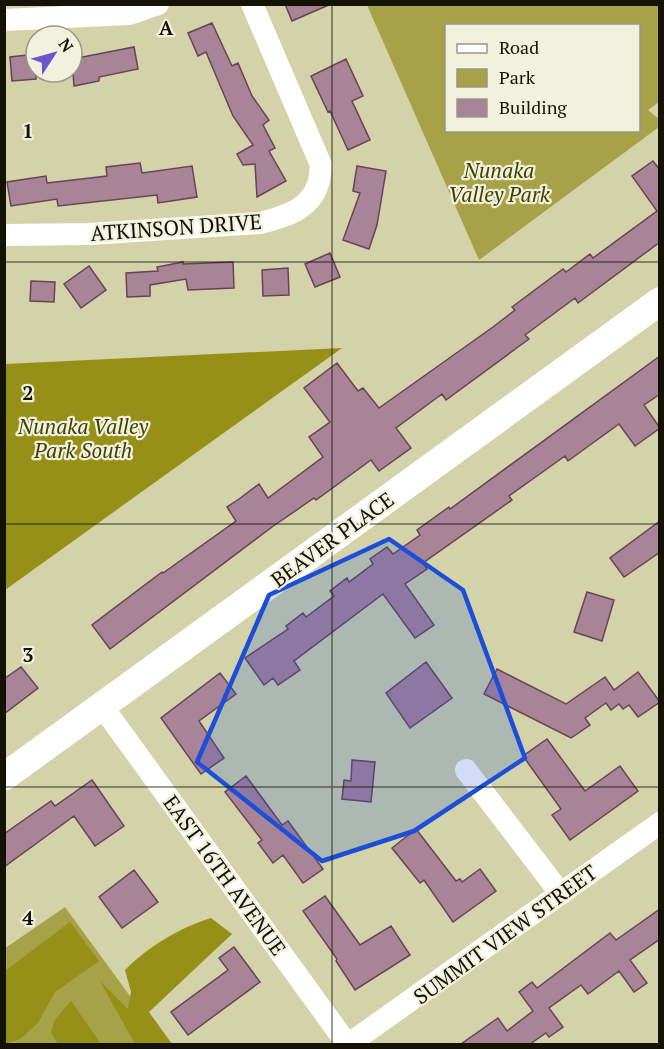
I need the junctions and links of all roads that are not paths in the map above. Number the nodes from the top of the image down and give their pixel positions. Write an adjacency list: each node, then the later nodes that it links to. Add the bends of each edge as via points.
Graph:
1 (158, 4): 3 (street, via 129,14)
2 (252, 4): 4 (street, ATKINSON DRIVE, via 321,165 318,185 304,206 286,217 260,223)
3 (4, 20)
4 (4, 235)
5 (660, 301): 6 (street, BEAVER PLACE)
6 (102, 706): 8 (street, BEAVER PLACE); 11 (street, EAST 16TH AVENUE)
7 (466, 770): 10 (street)
8 (4, 777)
9 (660, 823): 10 (street, SUMMIT VIEW STREET)
10 (561, 894): 11 (street, SUMMIT VIEW STREET)
11 (348, 1044)

